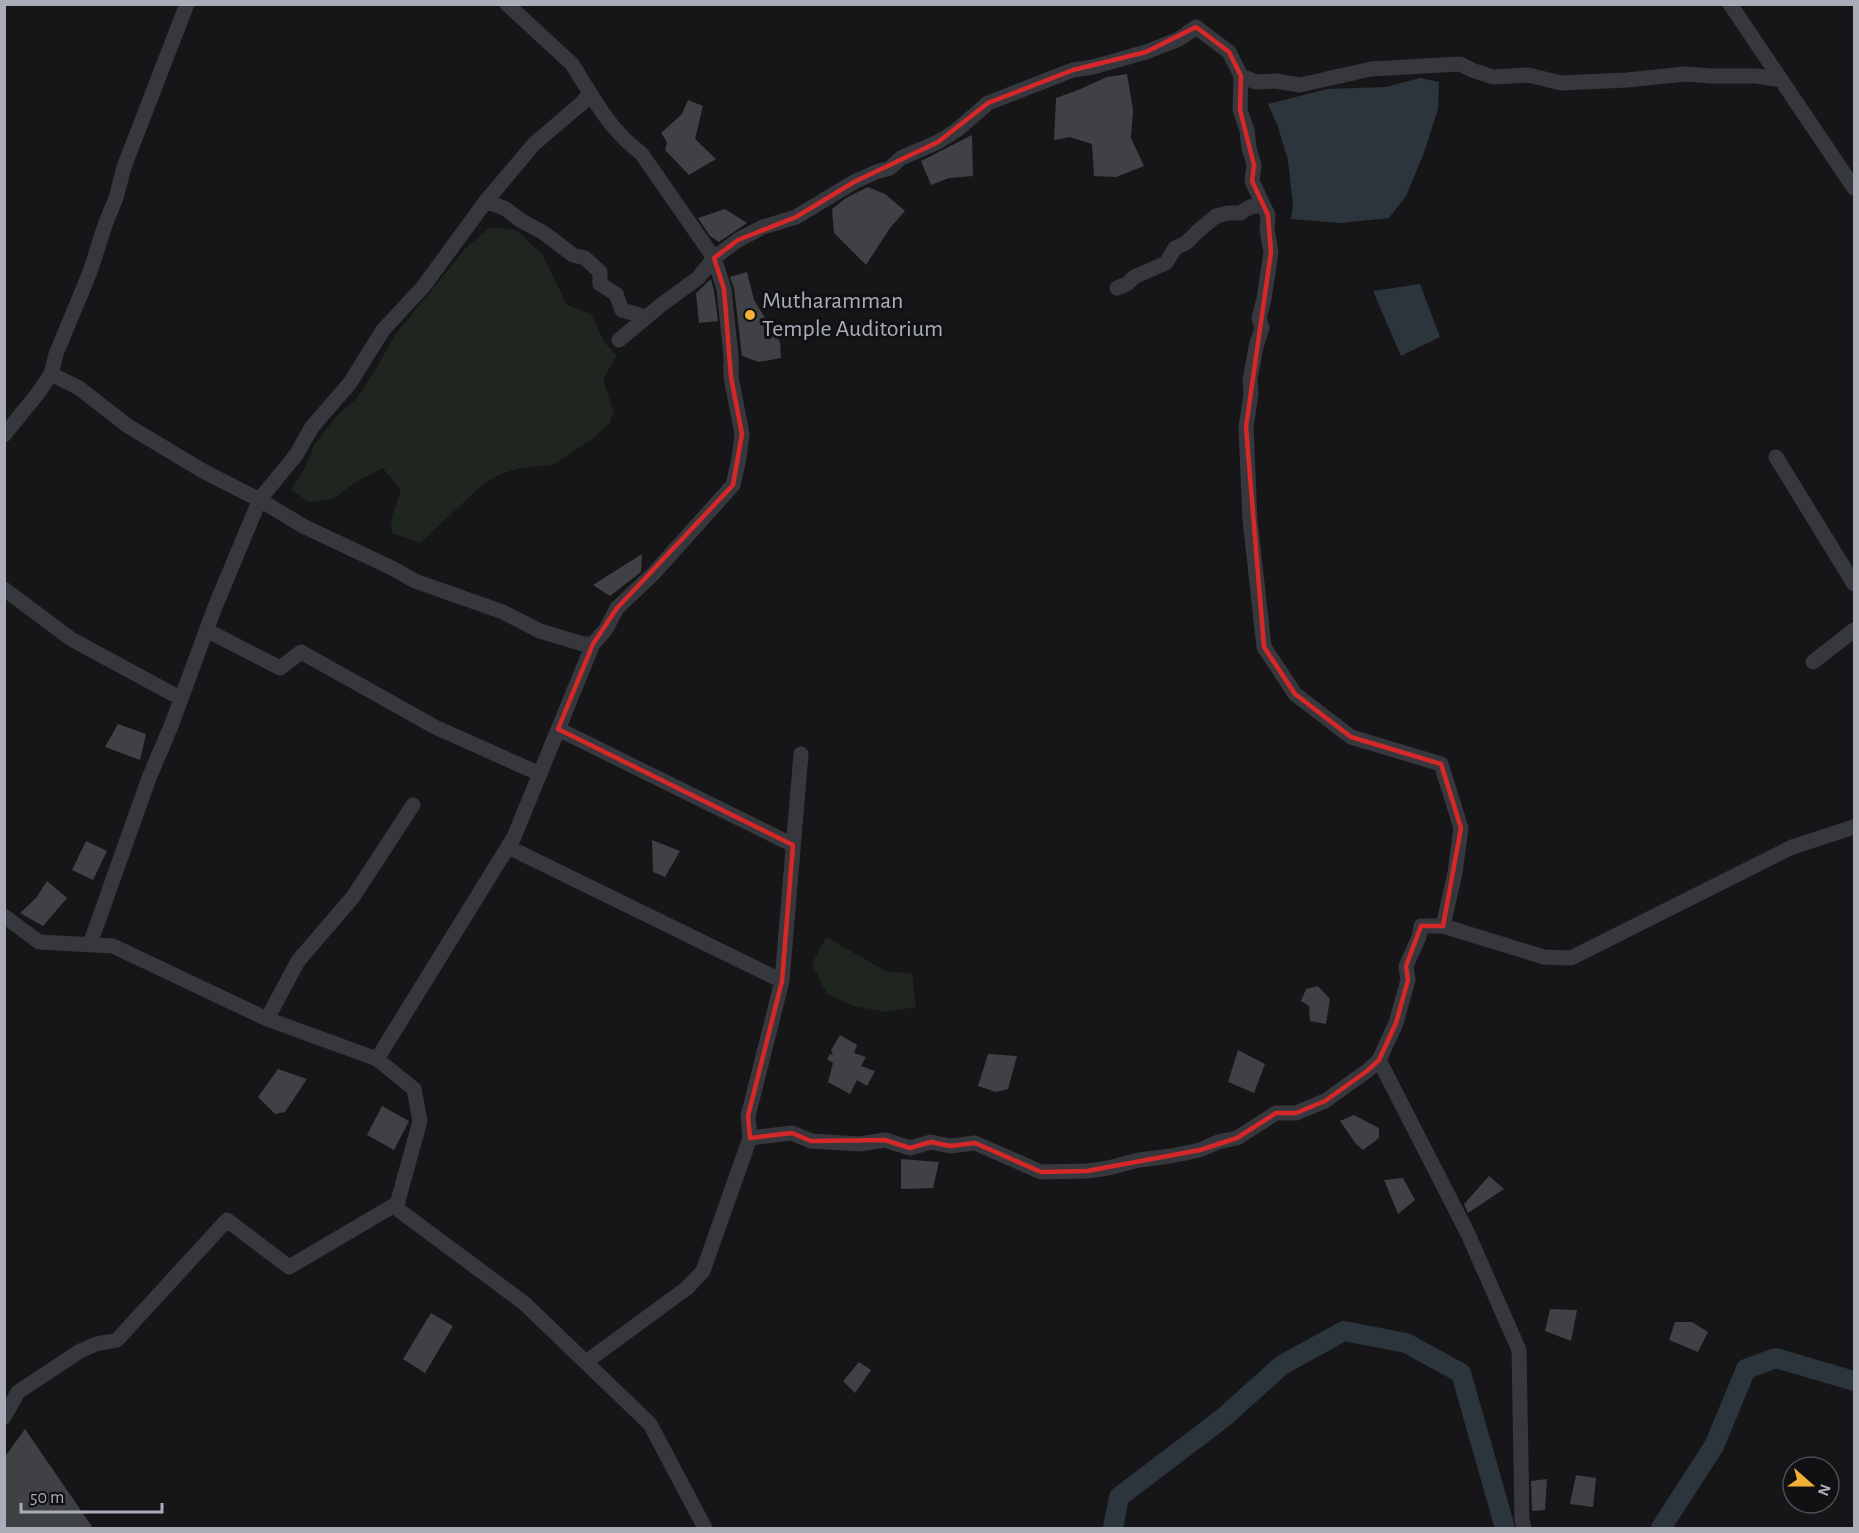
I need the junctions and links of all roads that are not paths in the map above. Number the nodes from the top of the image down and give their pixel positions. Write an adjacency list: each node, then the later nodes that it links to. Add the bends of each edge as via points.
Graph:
1 (187, 4): 14 (street)
2 (507, 4): 6 (street, via 572,64)
3 (1730, 4): 5 (street)
4 (1241, 76): 5 (street, via 1256,82 1300,85 1371,69 1460,64 1493,77 1528,75 1561,83 1685,74); 9 (street, via 1240,110 1254,165 1252,181); 10 (street, via 1229,52 1196,27 1179,39 1146,52 1063,73 988,103 938,142 854,182 796,217 763,227)
5 (1781, 80): 7 (street)
6 (590, 93): 8 (street, via 534,144); 10 (street, via 627,143 641,153)
7 (1854, 188)
8 (486, 201): 12 (street, via 506,209 573,255 585,258 600,272 600,285 616,294 622,310); 17 (street, via 429,279 383,330 350,382)
9 (1263, 206): 11 (street, via 1216,216 1175,248 1166,263); 33 (street, via 1268,215 1271,252 1246,427 1250,520 1264,647 1295,694 1351,737 1441,764 1461,828)
10 (714, 258): 12 (street, via 698,278); 22 (street, via 724,289 731,377 742,434 732,485 654,573 617,608)
11 (1117, 288)
12 (646, 317): 13 (street)
13 (619, 340)
14 (51, 374): 15 (street); 17 (street, via 79,388 137,431 203,471)
15 (4, 435)
16 (1776, 457): 18 (street)
17 (260, 500): 20 (street); 22 (street, via 303,526 415,581 502,612 540,631)
18 (1854, 584)
19 (4, 589): 24 (street, via 71,639)
20 (206, 630): 24 (street); 27 (street, via 280,668 301,652 435,727)
21 (1854, 630): 23 (street)
22 (593, 644): 25 (street)
23 (1813, 662)
24 (180, 698): 34 (street)
25 (558, 729): 27 (street); 30 (street)
26 (801, 754): 30 (street)
27 (540, 774): 31 (street)
28 (413, 805): 36 (street, via 353,897 298,961)
29 (1854, 826): 33 (street, via 1792,847 1571,958 1545,957)
30 (793, 845): 35 (street)
31 (508, 846): 35 (street); 37 (street)
32 (4, 916): 34 (street, via 39,942)
33 (1443, 926): 38 (street, via 1421,926 1406,966 1408,980 1396,1023)
34 (90, 944): 36 (street, via 113,946)
35 (782, 981): 39 (street, via 748,1116)
36 (267, 1019): 37 (street)
37 (377, 1059): 40 (street, via 414,1089 420,1121)
38 (1379, 1060): 39 (street, via 1325,1101 1296,1113 1276,1113 1237,1138 1200,1150 1087,1171 1041,1172 975,1143 950,1146 930,1142 910,1148 885,1140 859,1144 811,1141 792,1133); 44 (street, via 1468,1234 1520,1350)
39 (750, 1138): 41 (street, via 703,1271 687,1288)
40 (398, 1203): 41 (street, via 396,1208 524,1303); 42 (street, via 289,1267 227,1220 117,1340 80,1351 18,1392)
41 (586, 1362): 43 (street, via 650,1424)
42 (4, 1417)
43 (705, 1528)
44 (1524, 1528)

